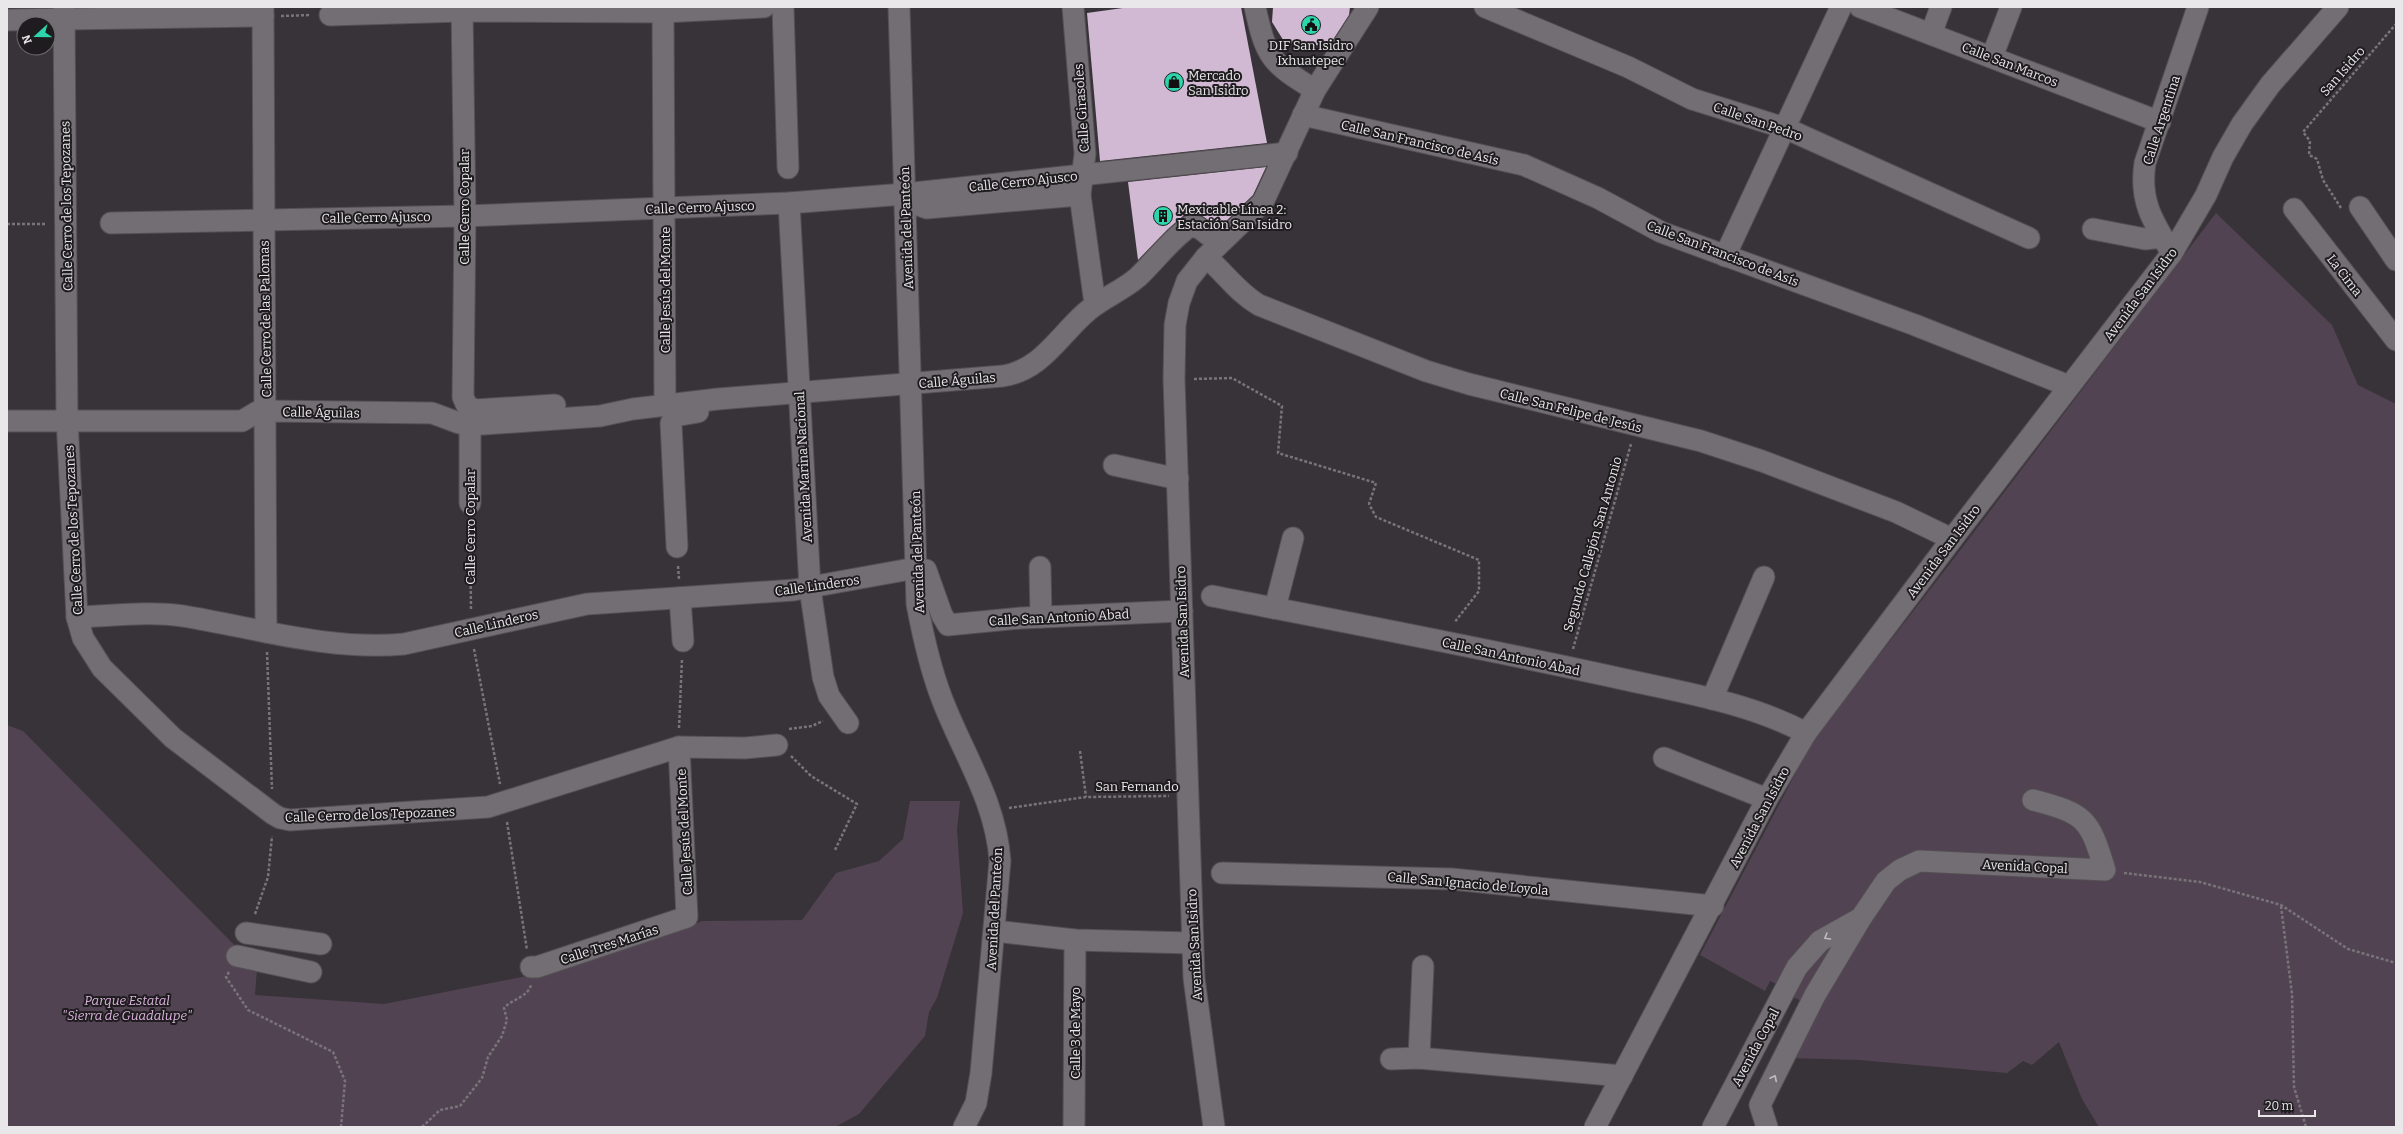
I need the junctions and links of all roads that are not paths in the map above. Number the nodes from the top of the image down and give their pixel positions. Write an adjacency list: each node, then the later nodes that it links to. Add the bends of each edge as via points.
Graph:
1 (764, 7): 15 (street)
2 (782, 7): 27 (street)
3 (899, 7): 29 (street, Avenida del Panteón)
4 (1073, 7): 28 (street, Calle Girasoles, via 1085,154)
5 (1254, 7): 22 (street, via 1265,46 1272,58 1282,69)
6 (1368, 7): 22 (street, Avenida San Isidro)
7 (1485, 7): 25 (street, Calle San Pedro, via 1628,67 1692,99)
8 (1841, 7): 25 (street)
9 (1860, 7): 20 (street, Calle San Marcos)
10 (1941, 7): 20 (street)
11 (2011, 7): 21 (street)
12 (2198, 7): 24 (street, Calle Argentina)
13 (2338, 7): 40 (street, Avenida San Isidro, via 2270,85 2242,124 2223,157 2206,195)
14 (462, 9): 15 (street); 18 (street); 35 (street, Calle Cerro Copalar)
15 (663, 9): 32 (street, Calle Jesús del Monte)
16 (263, 12): 17 (street); 36 (street, Calle Cerro de las Palomas)
17 (64, 13): 19 (street); 53 (street, Calle Cerro de los Tepozanes)
18 (330, 15)
19 (7, 20)
20 (1931, 34): 21 (street, Calle San Marcos)
21 (1992, 57): 24 (street, Calle San Marcos)
22 (1316, 90): 23 (street, Avenida San Isidro)
23 (1303, 115): 26 (street, Avenida San Isidro); 42 (street, Calle San Francisco de Asís, via 1524,165 1598,198 1661,232)
24 (2160, 122): 40 (street, Calle Argentina, via 2145,163 2142,180 2143,193)
25 (1785, 128): 39 (street, Calle San Pedro); 42 (street)
26 (1287, 153): 28 (street, Calle Cerro Ajusco); 41 (street, Avenida San Isidro, via 1263,202)
27 (788, 168)
28 (1083, 174): 29 (street, Calle Cerro Ajusco); 30 (street, Calle Girasoles)
29 (904, 194): 30 (street, via 915,204 927,208); 31 (street, Calle Cerro Ajusco); 46 (street, Avenida del Panteón)
30 (1080, 195): 44 (street, Calle Girasoles)
31 (789, 203): 32 (street, Calle Cerro Ajusco); 48 (street, Avenida Marina Nacional)
32 (664, 208): 35 (street, Calle Cerro Ajusco); 50 (street, Calle Jesús del Monte)
33 (2360, 208): 43 (street)
34 (2294, 209): 45 (street, La Cima)
35 (465, 216): 36 (street, Calle Cerro Ajusco); 52 (street, Calle Cerro Copalar, via 463,397)
36 (263, 219): 37 (street, Calle Cerro Ajusco); 51 (street, Calle Cerro de las Palomas)
37 (111, 223)
38 (2093, 228): 40 (street)
39 (2029, 238)
40 (2167, 245): 47 (street, Avenida San Isidro)
41 (1212, 250): 44 (street, Calle Águilas, via 1198,227 1190,226 1137,277); 56 (street, Avenida San Isidro, via 1187,281 1179,303 1175,326 1174,379); 59 (street, Calle San Felipe de Jesús, via 1230,280 1259,305 1426,371 1701,441 1762,461 1896,512)
42 (1725, 256): 47 (street, Calle San Francisco de Asís, via 1915,325)
43 (2396, 260)
44 (1095, 304): 46 (street, Calle Águilas, via 1050,351 1022,371 1003,376)
45 (2396, 340)
46 (912, 384): 48 (street, Calle Águilas); 62 (street, Avenida del Panteón)
47 (2070, 386): 59 (street, Avenida San Isidro)
48 (798, 393): 49 (street, Calle Águilas); 64 (street, Avenida Marina Nacional)
49 (746, 397): 50 (street, Calle Águilas); 60 (street, via 732,404 677,416 671,420)
50 (665, 406): 52 (street, Calle Águilas, via 600,416)
51 (266, 411): 52 (street, Calle Águilas, via 432,413 459,423); 53 (street, Calle Águilas, via 257,412 242,421); 71 (street, Calle Cerro de las Palomas)
52 (468, 416): 57 (street, Calle Cerro Copalar)
53 (67, 420): 54 (street, Calle Águilas); 69 (street, Calle Cerro de los Tepozanes)
54 (7, 421)
55 (1114, 465): 56 (street)
56 (1178, 479): 68 (street, Avenida San Isidro)
57 (470, 503)
58 (1293, 538): 67 (street)
59 (1952, 539): 75 (street, Avenida San Isidro)
60 (677, 547)
61 (1040, 567): 70 (street)
62 (916, 568): 64 (street, Calle Linderos); 70 (street, Calle San Antonio Abad, via 926,570 948,625); 85 (street, Avenida del Panteón, via 917,604 929,659 942,698 991,810 998,836 1000,861)
63 (1764, 577): 73 (street)
64 (810, 588): 66 (street, Calle Linderos); 74 (street, Avenida Marina Nacional, via 822,677 829,696)
65 (1212, 596): 67 (street, Calle San Antonio Abad)
66 (680, 598): 71 (street, Calle Linderos, via 587,604 404,644 383,646 324,641); 72 (street)
67 (1275, 608): 73 (street, Calle San Antonio Abad)
68 (1182, 611): 70 (street, Calle San Antonio Abad); 88 (street, Avenida San Isidro)
69 (77, 617): 71 (street, Calle Linderos, via 165,614); 77 (street, Calle Cerro de los Tepozanes, via 83,638 90,650 102,668 122,688 173,738 280,818 488,807)
70 (1041, 617)
71 (266, 632)
72 (683, 641)
73 (1712, 699): 75 (street, Calle San Antonio Abad, via 1782,720)
74 (848, 723)
75 (1806, 733): 79 (street, Avenida San Isidro)
76 (777, 746): 77 (street, Calle Cerro de los Tepozanes)
77 (679, 747): 83 (street, Calle Jesús del Monte)
78 (1664, 758): 79 (street)
79 (1767, 799): 82 (street, Avenida San Isidro)
80 (2033, 800): 84 (street, Avenida Copal, via 2078,815 2095,837 2104,870 1919,861 1900,870 1886,881)
81 (1222, 873): 82 (street, Calle San Ignacio de Loyola, via 1452,879)
82 (1713, 906): 98 (street, Avenida San Isidro)
83 (687, 917): 92 (street, Calle Tres Marías)
84 (1861, 918): 94 (street, Avenida Copal, one-way to 94, via 1820,941 1797,967); 95 (street, Avenida Copal, via 1815,995)
85 (995, 931): 87 (street); 101 (street, Avenida del Panteón, via 981,1073 976,1103)
86 (246, 932): 89 (street)
87 (1075, 940): 88 (street); 102 (street, Calle 3 de Mayo)
88 (1192, 943): 103 (street, Avenida San Isidro, via 1194,978)
89 (321, 944)
90 (237, 956): 93 (street)
91 (1423, 966): 96 (street)
92 (531, 967)
93 (311, 972)
94 (1778, 1004): 95 (street); 99 (street, Avenida Copal)
95 (1805, 1017): 100 (street, Avenida Copal, one-way to 95)
96 (1419, 1058): 97 (street); 98 (street)
97 (1391, 1059)
98 (1622, 1076): 104 (street, Avenida San Isidro)
99 (1731, 1092): 100 (street, Avenida Copal); 105 (street, Avenida Copal)
100 (1760, 1105): 106 (street)
101 (964, 1127)
102 (1074, 1127)
103 (1214, 1127)
104 (1595, 1127)
105 (1713, 1127)
106 (1767, 1127)

